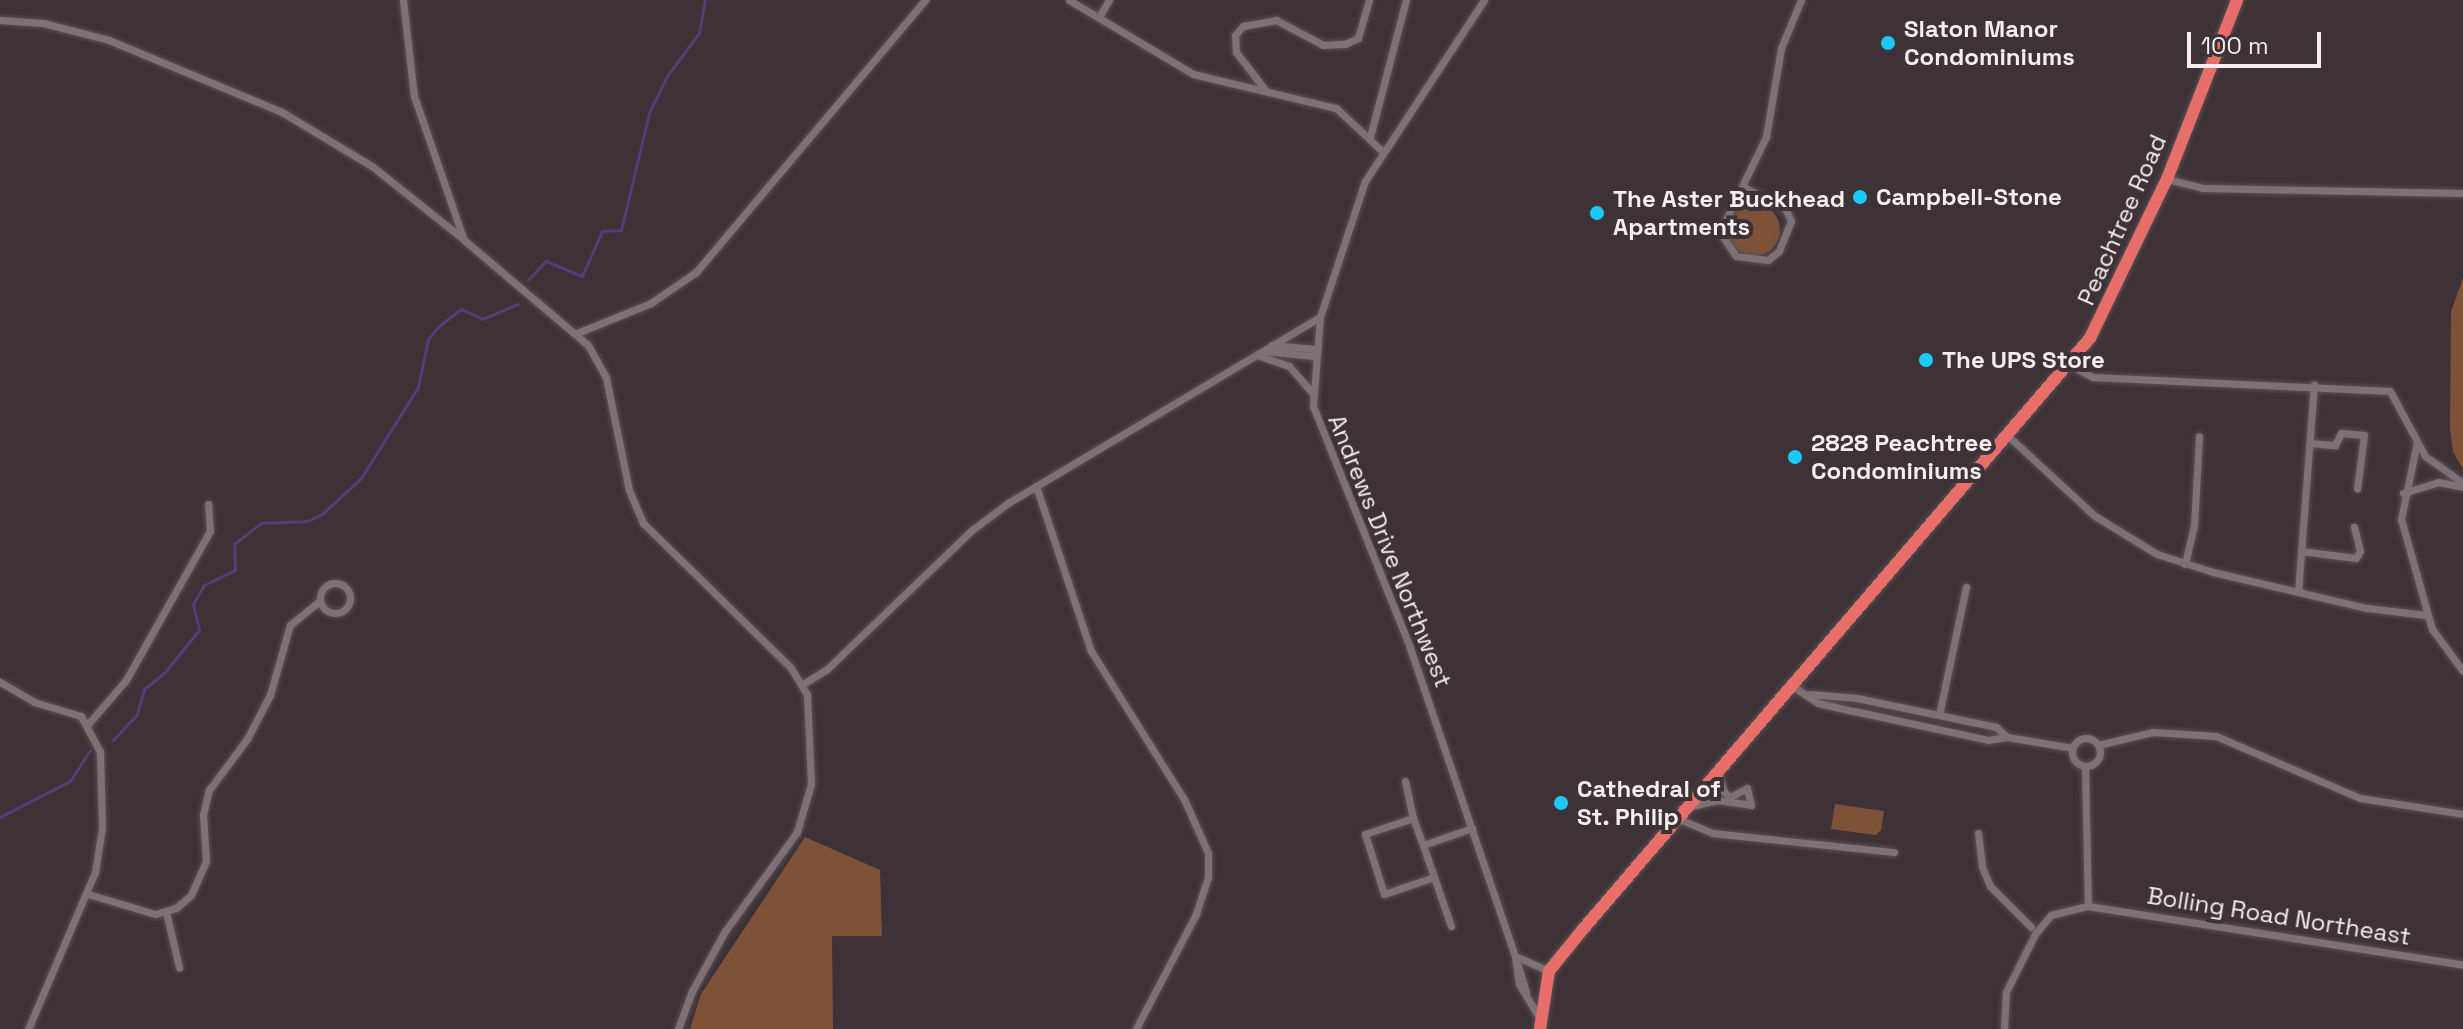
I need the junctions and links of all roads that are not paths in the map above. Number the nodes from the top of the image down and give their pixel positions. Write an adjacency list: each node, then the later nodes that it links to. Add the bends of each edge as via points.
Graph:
1 (403, 0): 18 (street, via 414,96)
2 (1069, 0): 10 (street)
3 (1109, 0): 10 (street)
4 (1369, 0): 12 (street, via 1358,38 1345,44 1323,45 1276,20 1243,26 1234,43)
5 (1406, 0): 13 (street)
6 (1484, 0): 14 (street, Andrews Drive Northwest)
7 (1801, 0): 16 (street, via 1781,48 1766,137)
8 (2237, 0): 15 (highway, Peachtree Road)
9 (922, 1): 20 (street, via 696,272 651,303)
10 (1099, 17): 12 (street, via 1193,74)
11 (0, 20): 18 (street, via 43,23 109,40 282,112 373,167)
12 (1266, 91): 13 (street, via 1336,108)
13 (1370, 137): 14 (street)
14 (1382, 151): 19 (street, Andrews Drive Northwest, via 1349,220)
15 (2167, 179): 17 (street, via 2202,188); 23 (highway, Peachtree Road, via 2106,311)
16 (1743, 187): 16 (street, via 1720,232 1722,242 1736,256 1768,260 1779,251 1791,221 1785,208)
17 (2463, 193)
18 (464, 240): 20 (street)
19 (1320, 317): 21 (street); 22 (street, Andrews Drive Northwest)
20 (577, 333): 44 (street, via 606,378 629,490 643,523)
21 (1264, 350): 22 (street); 25 (street, via 1289,366); 31 (street)
22 (1314, 352): 25 (street, Andrews Drive Northwest)
23 (2068, 364): 24 (street, via 2092,377); 26 (highway, Peachtree Road)
24 (2314, 385): 28 (street, via 2390,391); 29 (street)
25 (1312, 392): 63 (street, Andrews Drive Northwest, via 1313,413 1409,645)
26 (2006, 434): 37 (street, via 2095,516 2124,537); 45 (highway, Peachtree Road)
27 (2199, 436): 37 (street, via 2194,526)
28 (2417, 441): 30 (street, via 2432,463); 33 (street)
29 (2310, 443): 32 (street, via 2335,445 2341,433 2364,435); 36 (street)
30 (2463, 485): 33 (street, via 2438,482)
31 (1036, 486): 44 (street, via 972,530 827,669); 80 (street, via 1091,651 1184,799 1208,853 1208,877 1196,914)
32 (2357, 489)
33 (2403, 493): 41 (street, via 2401,519)
34 (208, 504): 52 (street, via 210,531 126,680)
35 (2354, 527): 36 (street, via 2360,551 2356,558)
36 (2301, 551): 39 (street)
37 (2185, 564): 39 (street)
38 (1966, 587): 50 (street)
39 (2298, 592): 41 (street, via 2404,616)
40 (320, 601): 40 (street, via 325,587 335,584 349,595 346,608 337,613 324,609); 70 (street, via 290,625 270,695 247,739 209,790 200,882 184,903)
41 (2426, 615): 42 (street)
42 (2463, 671)
43 (0, 682): 52 (street, via 24,698 73,712)
44 (803, 684): 79 (street, via 813,757 805,810 788,848 702,971)
45 (1789, 684): 46 (street); 57 (highway)
46 (1810, 694): 47 (street); 49 (street, via 1818,703)
47 (1857, 698): 48 (street); 49 (street)
48 (1903, 707): 50 (street); 51 (street)
49 (1854, 711): 51 (street)
50 (1939, 715): 53 (street, via 1996,727)
51 (1900, 721): 53 (street, via 1988,740)
52 (89, 723): 68 (street, via 100,751 103,805)
53 (2007, 737): 55 (street)
54 (2098, 745): 55 (street, via 2086,739); 56 (street, via 2098,759); 60 (street, via 2174,731 2216,736 2360,798)
55 (2073, 748): 56 (street, via 2075,760)
56 (2085, 766): 69 (street)
57 (1717, 771): 59 (highway); 59 (street, via 1730,797 1741,789 1751,791 1751,805 1717,800)
58 (1405, 781): 62 (street)
59 (1686, 807): 61 (highway)
60 (2463, 814)
61 (1677, 817): 66 (street, via 1712,833); 76 (highway)
62 (1413, 818): 65 (street); 67 (street, via 1365,834 1384,894)
63 (1472, 828): 65 (street); 73 (street, Andrews Drive Northwest)
64 (1978, 833): 72 (street, via 1990,886)
65 (1423, 845): 67 (street)
66 (1894, 852)
67 (1434, 877): 71 (street)
68 (88, 894): 70 (street, via 144,913); 78 (street)
69 (2088, 906): 74 (street, Bolling Road Northeast); 81 (street, via 2051,915 2035,934 2006,992)
70 (166, 912): 75 (street)
71 (1451, 926)
72 (2031, 927)
73 (1515, 956): 76 (street); 77 (street, Andrews Drive Northwest, via 1513,965)
74 (2463, 965)
75 (179, 967)
76 (1549, 971): 77 (highway)
77 (1540, 1024)
78 (28, 1029)
79 (678, 1029)
80 (1136, 1029)
81 (2004, 1029)

